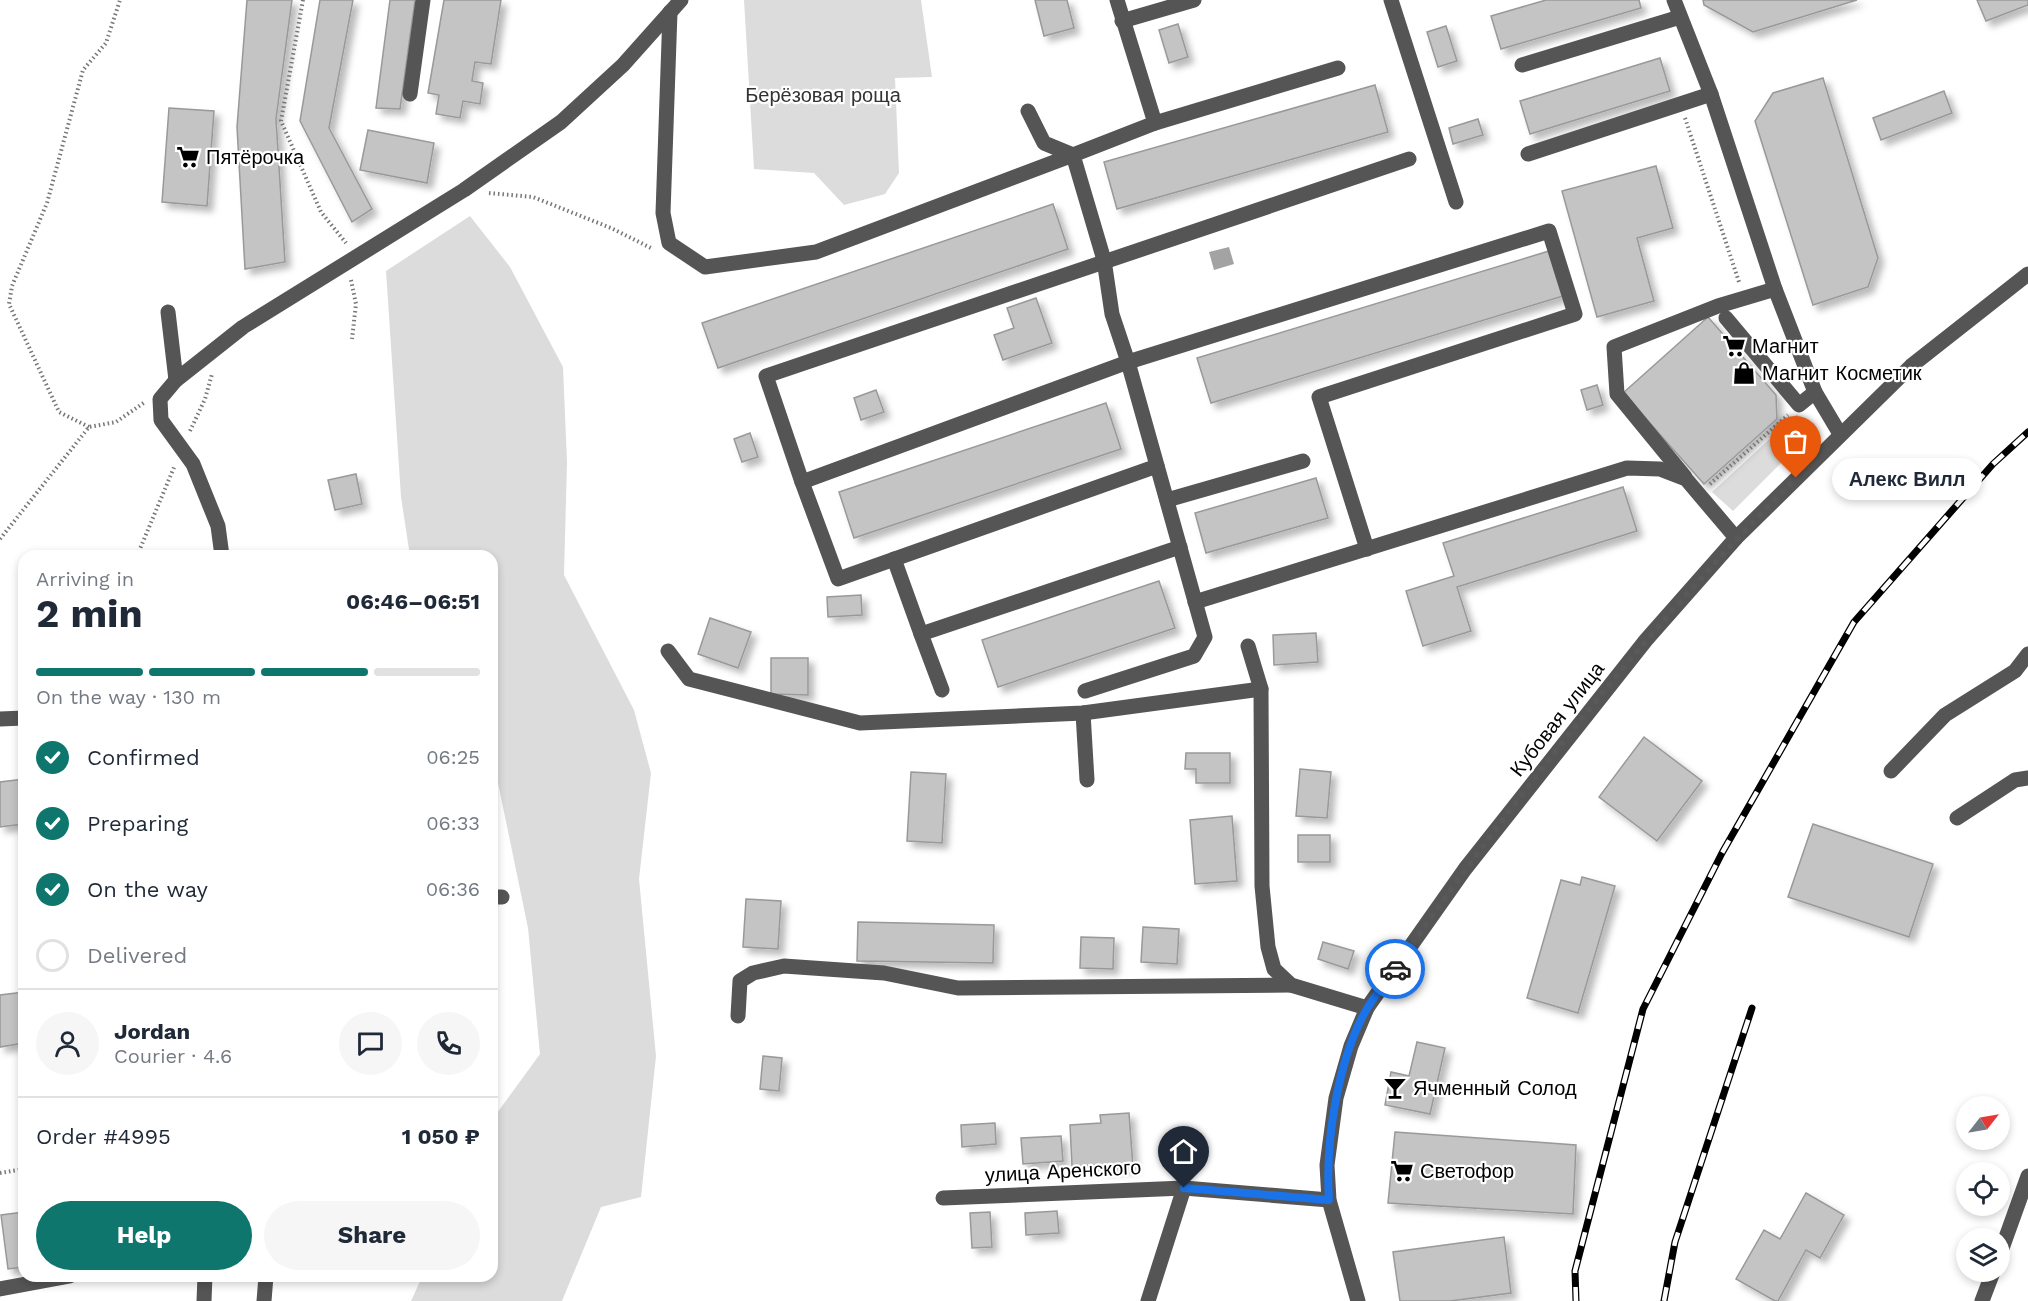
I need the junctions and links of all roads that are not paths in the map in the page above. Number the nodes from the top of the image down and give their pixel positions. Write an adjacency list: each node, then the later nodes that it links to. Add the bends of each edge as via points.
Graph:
1 (423, 0): 11 (street)
2 (1117, 0): 8 (street)
3 (1194, 0): 8 (street)
4 (1391, 0): 18 (street)
5 (1674, 0): 7 (street)
6 (674, 5): 16 (street, via 663,213 669,243 705,267 816,252); 25 (street, via 622,65 561,122 464,190 243,327)
7 (1680, 17): 9 (street); 12 (street)
8 (1122, 21): 14 (street)
9 (1522, 65)
10 (1338, 68): 14 (street)
11 (410, 94)
12 (1711, 94): 15 (street); 21 (street)
13 (1028, 111): 16 (street, via 1044,143)
14 (1155, 123): 16 (street)
15 (1528, 154)
16 (1073, 155): 19 (street)
17 (1409, 159): 19 (street)
18 (1456, 202)
19 (1104, 260): 24 (street, via 1112,314); 31 (street, via 766,376)
20 (2028, 274): 27 (street, Кубовая улица, via 1911,366)
21 (1775, 289): 26 (street); 30 (street, via 1614,347 1617,394)
22 (168, 312): 25 (street)
23 (1726, 318): 26 (street, via 1799,405)
24 (1128, 362): 29 (street); 31 (street); 35 (street, via 1549,231 1575,314 1319,397)
25 (176, 380): 36 (street, via 160,399 161,420 193,465 218,526)
26 (1815, 392): 27 (street)
27 (1840, 434): 33 (street, Кубовая улица)
28 (1303, 461): 32 (street)
29 (1157, 466): 32 (street); 37 (street)
30 (1686, 478): 33 (street); 35 (street, via 1660,469 1627,468)
31 (802, 482): 37 (street, via 838,579)
32 (1167, 500): 34 (street)
33 (1736, 538): 54 (street, Кубовая улица, via 1646,640 1465,869)
34 (1180, 547): 38 (street); 39 (street)
35 (1367, 549): 38 (street)
36 (221, 550)
37 (894, 559): 39 (street)
38 (1196, 602): 45 (street, via 1205,637 1194,656)
39 (921, 634): 44 (street)
40 (1248, 646): 43 (street)
41 (668, 651): 46 (street, via 688,679 860,723)
42 (2028, 654): 49 (street, via 2015,671 1945,715)
43 (1262, 689): 46 (street); 53 (street, via 1262,886 1274,969)
44 (942, 690)
45 (1085, 691)
46 (1083, 713): 51 (street)
47 (18, 718): 48 (street)
48 (0, 719)
49 (1891, 771)
50 (2028, 778): 52 (street, via 2015,780)
51 (1087, 780)
52 (1957, 818)
53 (1291, 986): 54 (street); 55 (street, via 958,988 884,973 784,966 753,973 740,981)
54 (1367, 1008): 59 (street, Кубовая улица, via 1336,1098 1326,1165)
55 (738, 1016)
56 (2028, 1176): 60 (street)
57 (1184, 1188): 58 (street, улица Аренского); 59 (street, улица Аренского); 68 (street)
58 (943, 1198)
59 (1329, 1200): 69 (street, Кубовая улица)
60 (2009, 1228)
61 (38, 1282): 65 (street)
62 (205, 1282): 66 (street)
63 (266, 1282): 67 (street)
64 (1989, 1282): 70 (street)
65 (0, 1289)
66 (204, 1301)
67 (264, 1301)
68 (1148, 1301)
69 (1358, 1301)
70 (1982, 1301)

